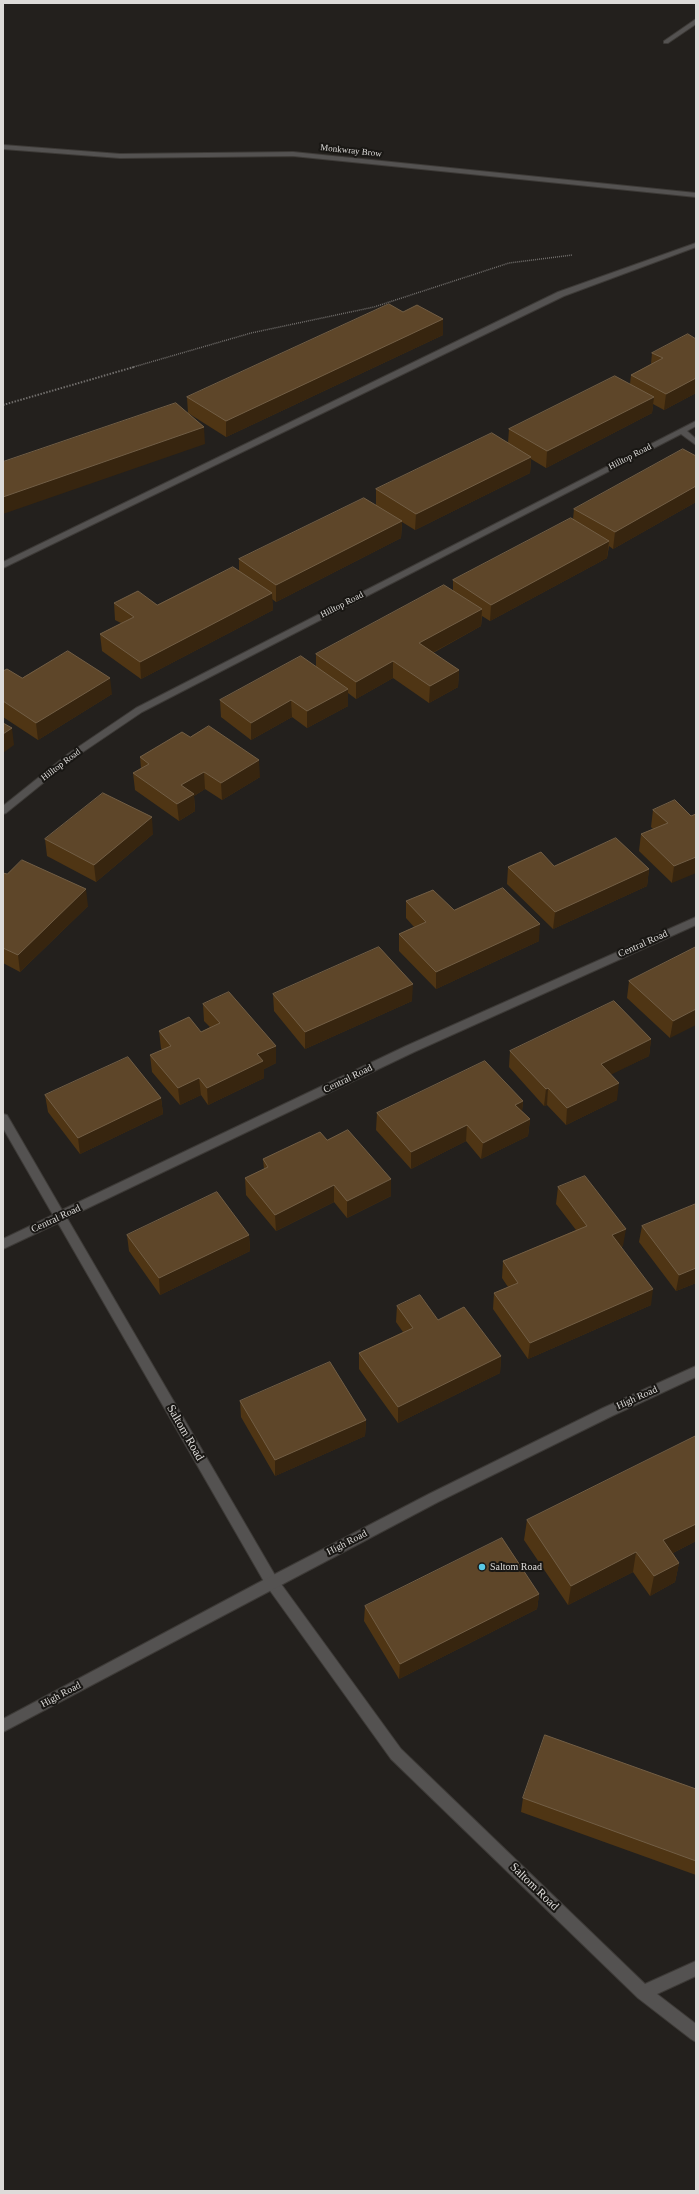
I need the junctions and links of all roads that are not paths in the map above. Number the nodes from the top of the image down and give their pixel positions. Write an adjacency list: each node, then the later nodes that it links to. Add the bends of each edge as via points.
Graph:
1 (696, 22): 2 (street)
2 (666, 42)
3 (3, 147): 4 (street, Monkwray Brow, via 120,156 293,154)
4 (696, 195)
5 (696, 245): 9 (street, via 561,294)
6 (696, 423): 7 (street, Hilltop Road)
7 (682, 430): 8 (street); 10 (street, Hilltop Road, via 139,710 71,756)
8 (696, 443)
9 (3, 565)
10 (3, 810)
11 (696, 921): 13 (street, Central Road, via 410,1049)
12 (3, 1118): 13 (street, Saltom Road)
13 (60, 1217): 14 (street, Central Road); 16 (street, Saltom Road)
14 (3, 1244)
15 (696, 1371): 16 (street, High Road, via 596,1416)
16 (271, 1581): 17 (street, High Road); 19 (street, Saltom Road, via 396,1754)
17 (3, 1726)
18 (696, 1968): 19 (street)
19 (643, 1993): 20 (street, Saltom Road)
20 (696, 2034)

